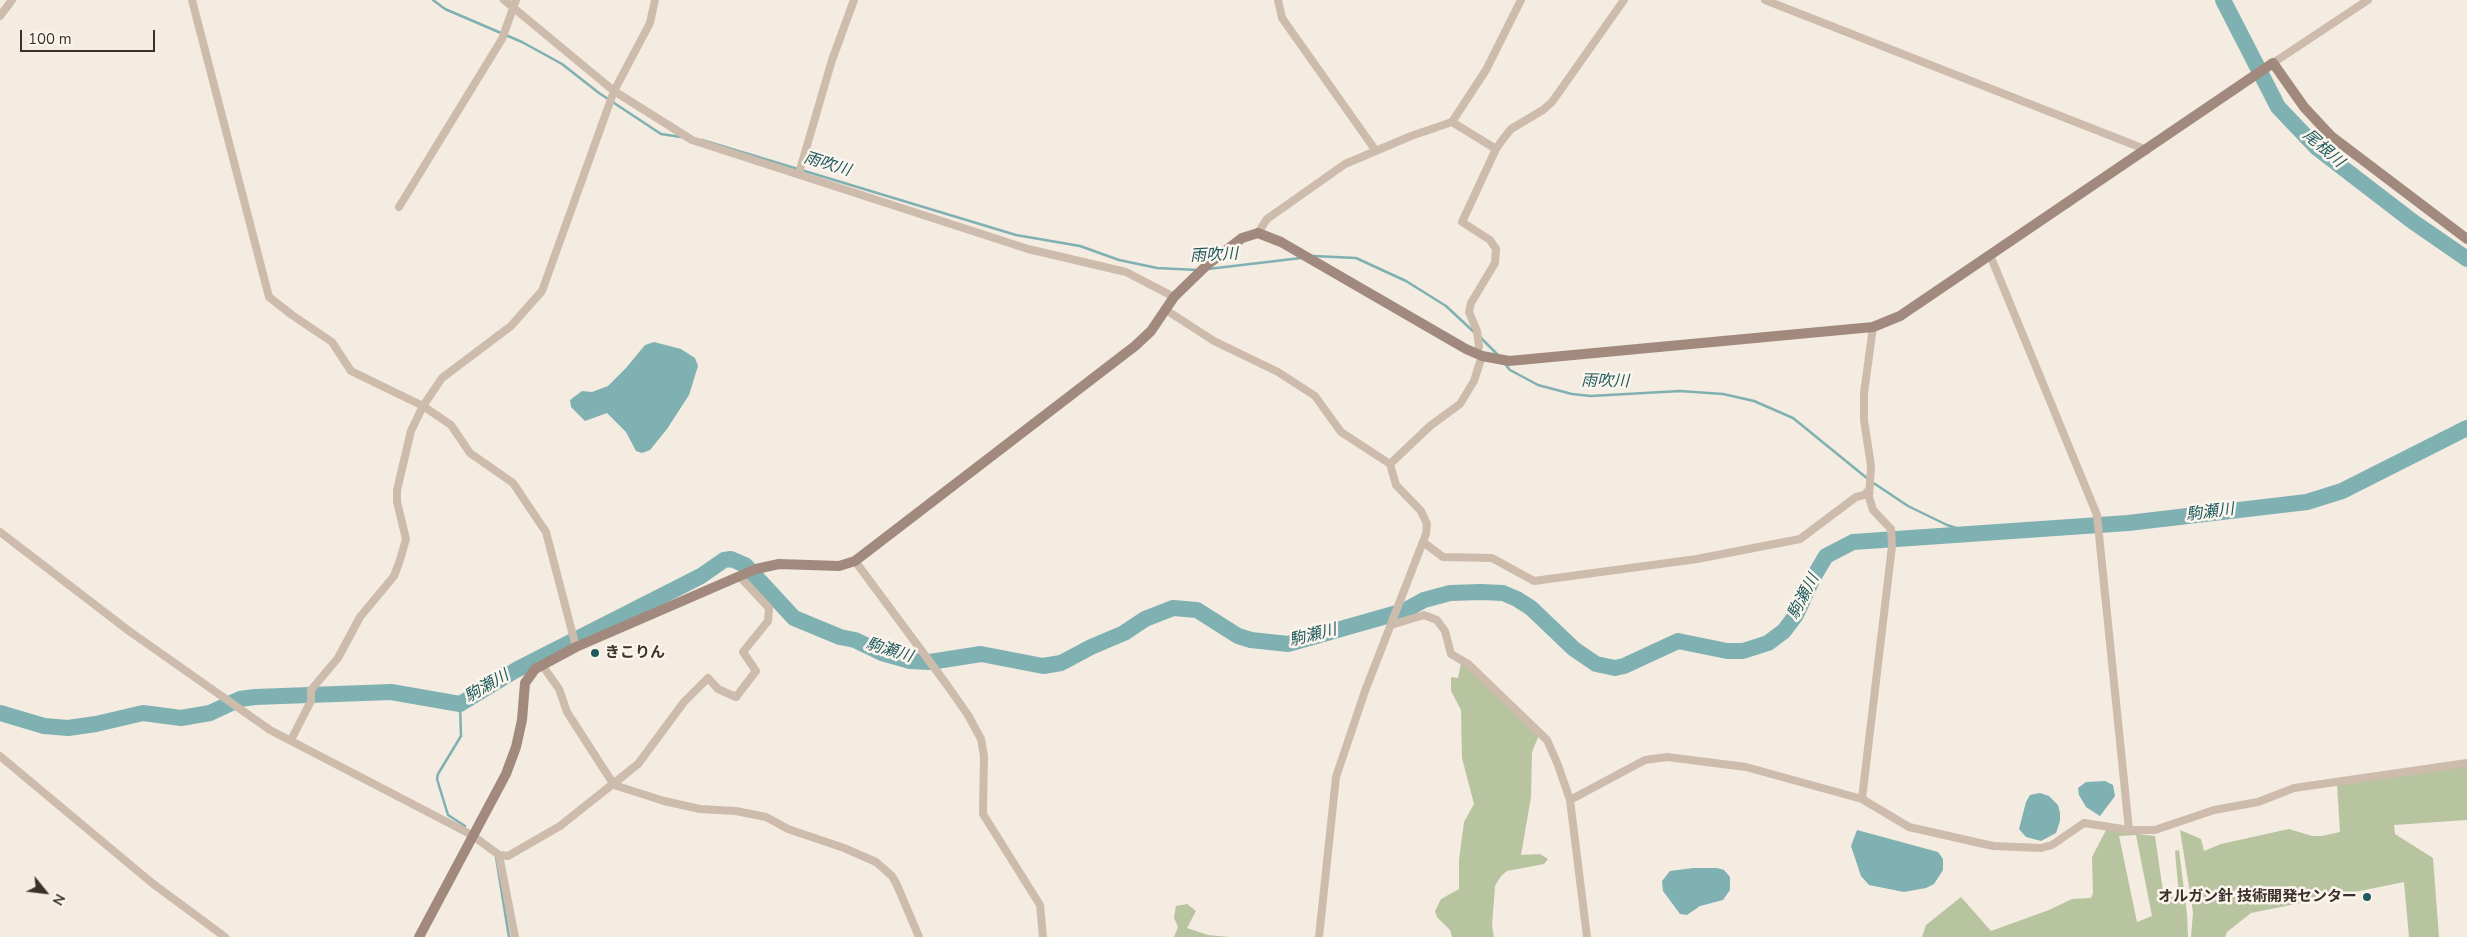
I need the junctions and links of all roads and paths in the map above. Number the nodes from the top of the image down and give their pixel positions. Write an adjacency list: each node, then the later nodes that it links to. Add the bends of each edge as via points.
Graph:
1 (12, 0): 12 (street)
2 (192, 0): 28 (street, via 269,297 332,342 351,371)
3 (504, 0): 11 (street)
4 (655, 0): 14 (street, via 650,23)
5 (854, 0): 19 (street, via 832,60)
6 (1278, 0): 18 (street, via 1282,18 1302,50)
7 (1521, 0): 15 (street, via 1486,70)
8 (1624, 0): 16 (street, via 1560,92 1543,110 1511,129)
9 (1765, 0): 17 (street)
10 (2368, 0): 13 (street)
11 (514, 3): 14 (street); 20 (street, via 502,39)
12 (1, 12)
13 (2270, 66): 17 (street); 22 (street, via 2331,136)
14 (614, 91): 19 (street, via 692,140); 28 (street, via 542,291 511,326 442,378)
15 (1452, 122): 16 (street); 18 (street)
16 (1496, 149): 27 (street, via 1462,222 1490,240 1496,250 1495,263 1469,312)
17 (2147, 150): 23 (street)
18 (1376, 151): 21 (street, via 1345,164 1294,198 1267,219)
19 (799, 173): 24 (street, via 1028,249 1126,272)
20 (399, 208)
21 (1258, 233): 24 (street, via 1232,244); 27 (street, via 1294,249)
22 (2467, 239)
23 (1990, 255): 26 (street, via 1900,316); 44 (street, via 2097,515)
24 (1174, 297): 25 (street)
25 (1166, 310): 29 (street, via 1315,396 1341,432); 33 (street, via 1135,346)
26 (1873, 327): 27 (street, via 1509,361); 30 (street, via 1864,393)
27 (1482, 354): 29 (street, via 1474,381 1460,404 1430,426)
28 (423, 406): 36 (street, via 451,426 470,454 513,484 546,532); 38 (street, via 411,431 397,490 406,539 394,576 360,617 338,658 311,695)
29 (1390, 464): 32 (street, via 1396,485 1421,511 1427,524)
30 (1870, 484): 32 (street, via 1864,495 1856,497 1800,539 1697,559 1534,581 1492,558 1443,556); 42 (street, via 1873,510 1891,529 1892,546)
31 (0, 532): 38 (street, via 129,631 270,730)
32 (1423, 542): 35 (street)
33 (855, 561): 34 (street, via 838,566 780,564); 51 (street, via 968,715 984,756 983,814 1040,905)
34 (742, 576): 36 (street); 41 (street, via 769,608 768,621 743,652 756,671 736,698 718,689 708,678 684,702 638,764)
35 (1392, 622): 43 (street, via 1424,615 1437,620 1445,631 1451,654 1468,664 1547,740); 52 (street, via 1336,777)
36 (576, 647): 37 (street)
37 (542, 665): 41 (street, via 559,689 567,712); 45 (street, via 530,674 525,683 516,747 506,774)
38 (291, 740): 45 (street)
39 (0, 756): 47 (street, via 152,883)
40 (2467, 763): 44 (street, via 2294,788 2258,802 2214,810 2155,830)
41 (614, 785): 46 (street, via 560,826 508,856); 50 (street, via 700,809 766,817 788,829 876,862 892,876)
42 (1862, 799): 43 (street, via 1746,767 1666,757 1645,760); 44 (street, via 1909,827 1992,846 2047,847 2084,823)
43 (1570, 800): 53 (street)
44 (2129, 830)
45 (472, 835): 46 (street); 48 (street)
46 (499, 855): 49 (street)
47 (225, 937)
48 (419, 937)
49 (515, 937)
50 (919, 937)
51 (1043, 937)
52 (1319, 937)
53 (1587, 937)

